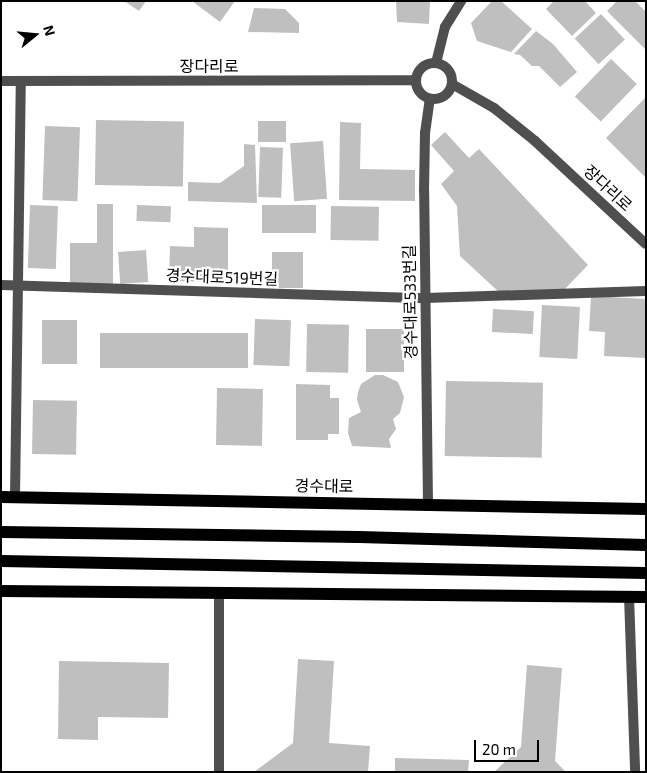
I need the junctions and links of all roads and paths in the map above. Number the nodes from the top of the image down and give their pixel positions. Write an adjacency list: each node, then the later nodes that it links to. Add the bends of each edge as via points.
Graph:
1 (461, 1): 2 (street, via 445,27)
2 (436, 62): 3 (street, via 420,69); 6 (street, via 447,67)
3 (416, 80): 5 (street, 장다리로); 7 (street, via 420,92)
4 (1, 81): 5 (street, 장다리로)
5 (21, 81): 10 (street)
6 (452, 84): 7 (street, via 442,98); 8 (street, 장다리로, via 494,108 535,141)
7 (430, 99): 12 (street, 경수대로533번길, via 425,133)
8 (646, 244)
9 (1, 285): 10 (street, 경수대로519번길)
10 (18, 286): 12 (street, 경수대로519번길); 14 (street)
11 (646, 291): 12 (street)
12 (425, 298): 15 (street, 경수대로533번길)
13 (1, 497): 14 (main road, 경수대로)
14 (15, 497): 15 (main road, 경수대로)
15 (428, 504): 16 (main road, 경수대로)
16 (646, 509)
17 (1, 532): 18 (main road)
18 (646, 545)
19 (1, 561): 20 (main road)
20 (646, 573)
21 (1, 591): 22 (main road)
22 (219, 593): 23 (main road); 25 (street)
23 (629, 596): 24 (main road); 26 (street)
24 (646, 596)
25 (219, 772)
26 (635, 772)

